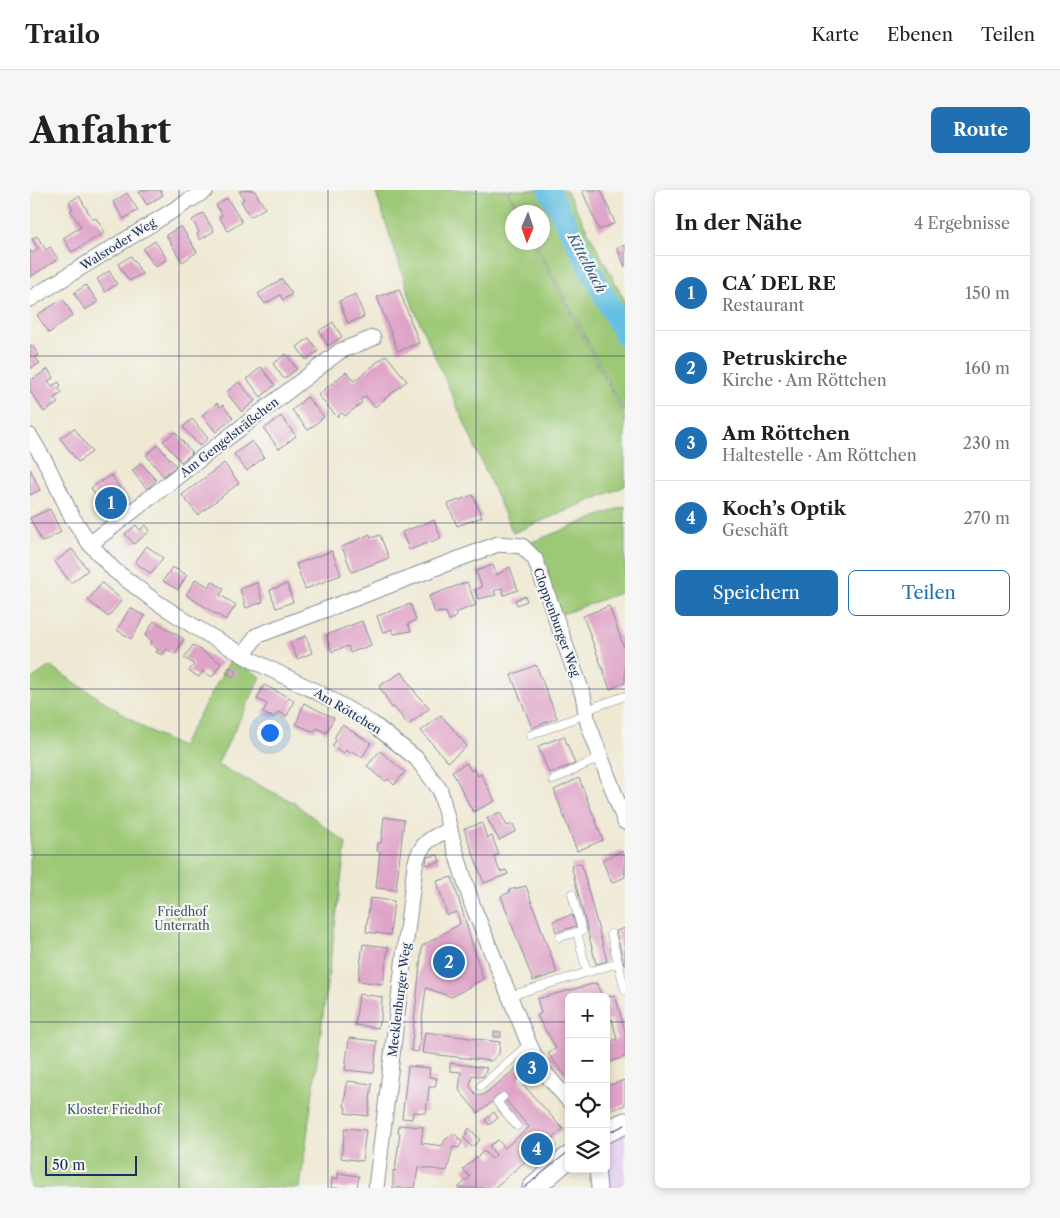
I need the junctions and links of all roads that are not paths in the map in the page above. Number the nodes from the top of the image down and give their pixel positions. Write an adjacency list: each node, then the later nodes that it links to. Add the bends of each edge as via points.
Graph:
1 (206, 190): 2 (street, Walsroder Weg)
2 (30, 299)
3 (372, 338): 5 (street, Am Gengelsträßchen, via 340,352)
4 (30, 436): 5 (street, Am Röttchen)
5 (90, 544): 6 (street, Am Röttchen, via 114,570 145,594)
6 (244, 655): 8 (street, Cloppenburger Weg, via 256,636 498,544 512,544 522,546 535,560 583,695); 13 (street, Am Röttchen, via 373,724 417,759 440,790)
7 (625, 696): 8 (lane)
8 (586, 712): 9 (lane); 10 (street, Cloppenburger Weg)
9 (531, 735)
10 (601, 757): 11 (lane); 12 (street, Cloppenburger Weg)
11 (553, 780)
12 (625, 822)
13 (450, 830): 21 (street, Am Röttchen, via 472,904); 33 (street, Mecklenburger Weg, via 432,836 422,846 415,865)
14 (572, 894): 15 (lane, via 582,931)
15 (577, 932): 17 (lane); 19 (lane)
16 (611, 934): 18 (lane)
17 (560, 937)
18 (618, 962): 19 (lane); 20 (lane)
19 (587, 972): 21 (lane)
20 (625, 990)
21 (509, 996): 22 (street, Am Röttchen)
22 (529, 1044): 23 (street, Am Röttchen); 25 (lane)
23 (540, 1067): 24 (lane); 27 (street, Am Röttchen)
24 (521, 1082)
25 (481, 1086)
26 (503, 1097): 29 (lane, via 497,1102)
27 (565, 1097)
28 (625, 1123): 30 (main road)
29 (517, 1126)
30 (610, 1130)
31 (565, 1160): 34 (main road)
32 (597, 1173): 35 (street)
33 (376, 1188)
34 (533, 1188)
35 (599, 1188)

